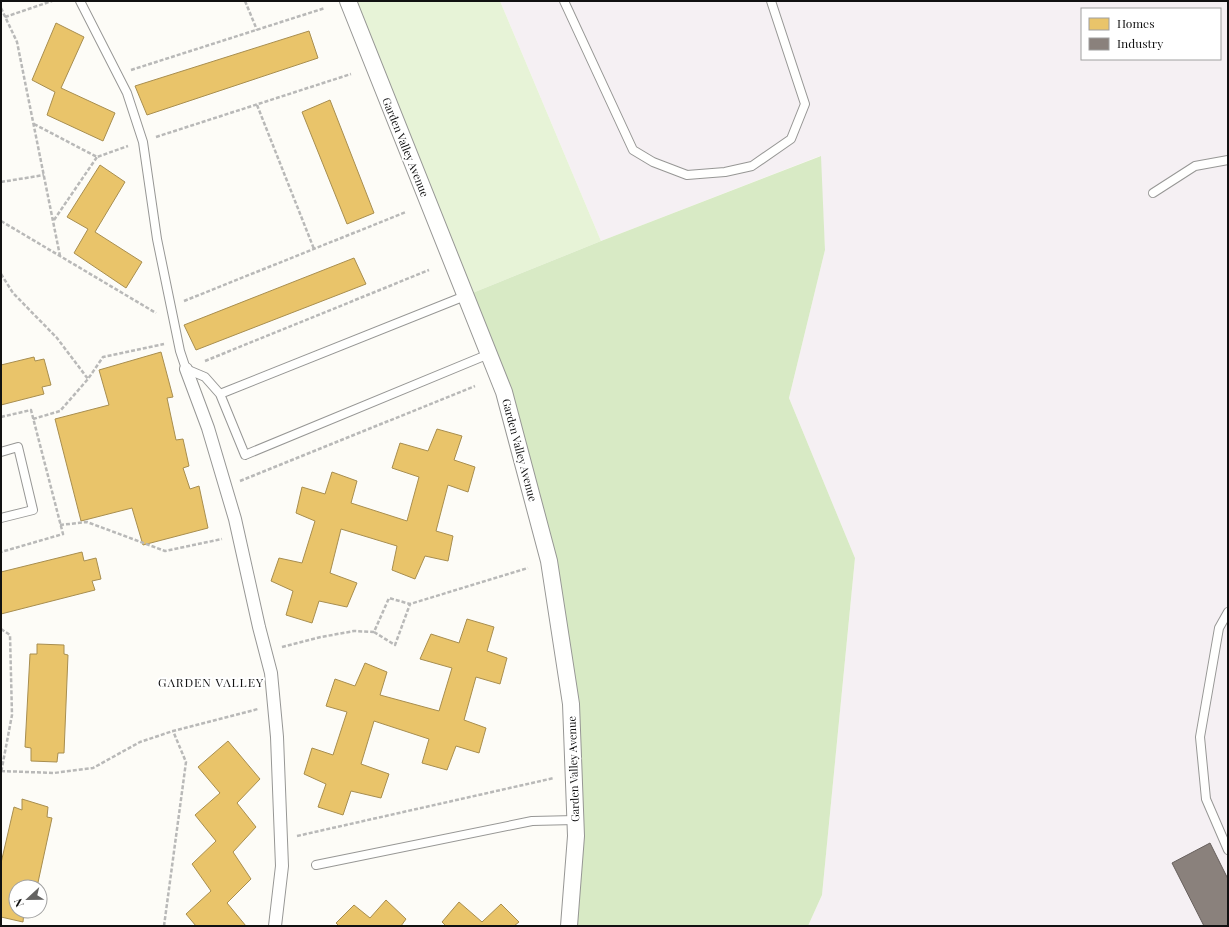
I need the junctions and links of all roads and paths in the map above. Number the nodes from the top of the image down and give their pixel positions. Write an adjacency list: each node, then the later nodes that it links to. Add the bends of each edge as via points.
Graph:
1 (52, 1): 9 (path)
2 (80, 1): 11 (lane)
3 (245, 1): 10 (path)
4 (348, 1): 28 (street, Garden Valley Avenue)
5 (564, 1): 6 (lane, via 633,150 653,162 687,175 725,172 752,166 791,140 805,104)
6 (770, 1)
7 (1, 8): 9 (path)
8 (325, 8): 10 (path)
9 (5, 16): 14 (path, via 17,42)
10 (257, 30): 11 (path)
11 (117, 74): 15 (lane, via 127,93)
12 (352, 74): 13 (path)
13 (257, 105): 15 (path); 24 (path)
14 (34, 124): 16 (path); 18 (path)
15 (143, 142): 16 (path); 29 (lane, via 156,239)
16 (97, 156): 23 (path)
17 (1228, 160): 20 (lane, via 1195,166)
18 (44, 175): 19 (path); 23 (path)
19 (1, 182)
20 (1153, 193)
21 (406, 212): 24 (path)
22 (1, 221): 25 (path)
23 (53, 221): 25 (path)
24 (314, 249): 29 (path)
25 (60, 256): 30 (path)
26 (429, 270): 33 (path)
27 (1, 274): 34 (path, via 13,293 57,338)
28 (465, 296): 32 (street, Garden Valley Avenue); 36 (lane)
29 (171, 306): 30 (lane)
30 (174, 324): 31 (lane)
31 (178, 341): 33 (lane); 34 (path, via 103,358)
32 (489, 354): 36 (lane, via 245,455); 53 (street, Garden Valley Avenue, via 504,392 549,561 571,704)
33 (186, 369): 36 (lane, via 205,376); 39 (street)
34 (88, 379): 37 (path, via 60,411)
35 (475, 386): 39 (path)
36 (220, 394)
37 (33, 419)
38 (1, 452): 40 (lane, via 18,447 33,510)
39 (226, 487): 42 (street)
40 (1, 518)
41 (60, 525): 42 (path, via 87,522 165,551)
42 (238, 535): 48 (street)
43 (528, 568): 44 (path)
44 (410, 604): 47 (path, via 389,598); 47 (path, via 395,645)
45 (1228, 612): 55 (lane, via 1219,628 1200,737 1206,799)
46 (1, 629): 51 (path, via 10,635 12,715)
47 (374, 632): 48 (path, via 354,631 321,637)
48 (265, 652): 49 (street, via 271,673)
49 (274, 705): 50 (path); 54 (street)
50 (173, 731): 51 (path, via 140,742 93,768 54,773); 57 (path, via 186,762)
51 (1, 772)
52 (554, 778): 54 (path)
53 (575, 820): 56 (lane, via 532,821); 59 (street, Garden Valley Avenue)
54 (281, 839): 58 (street, via 282,866)
55 (1228, 850)
56 (316, 865)
57 (164, 926)
58 (275, 926)
59 (569, 926)

